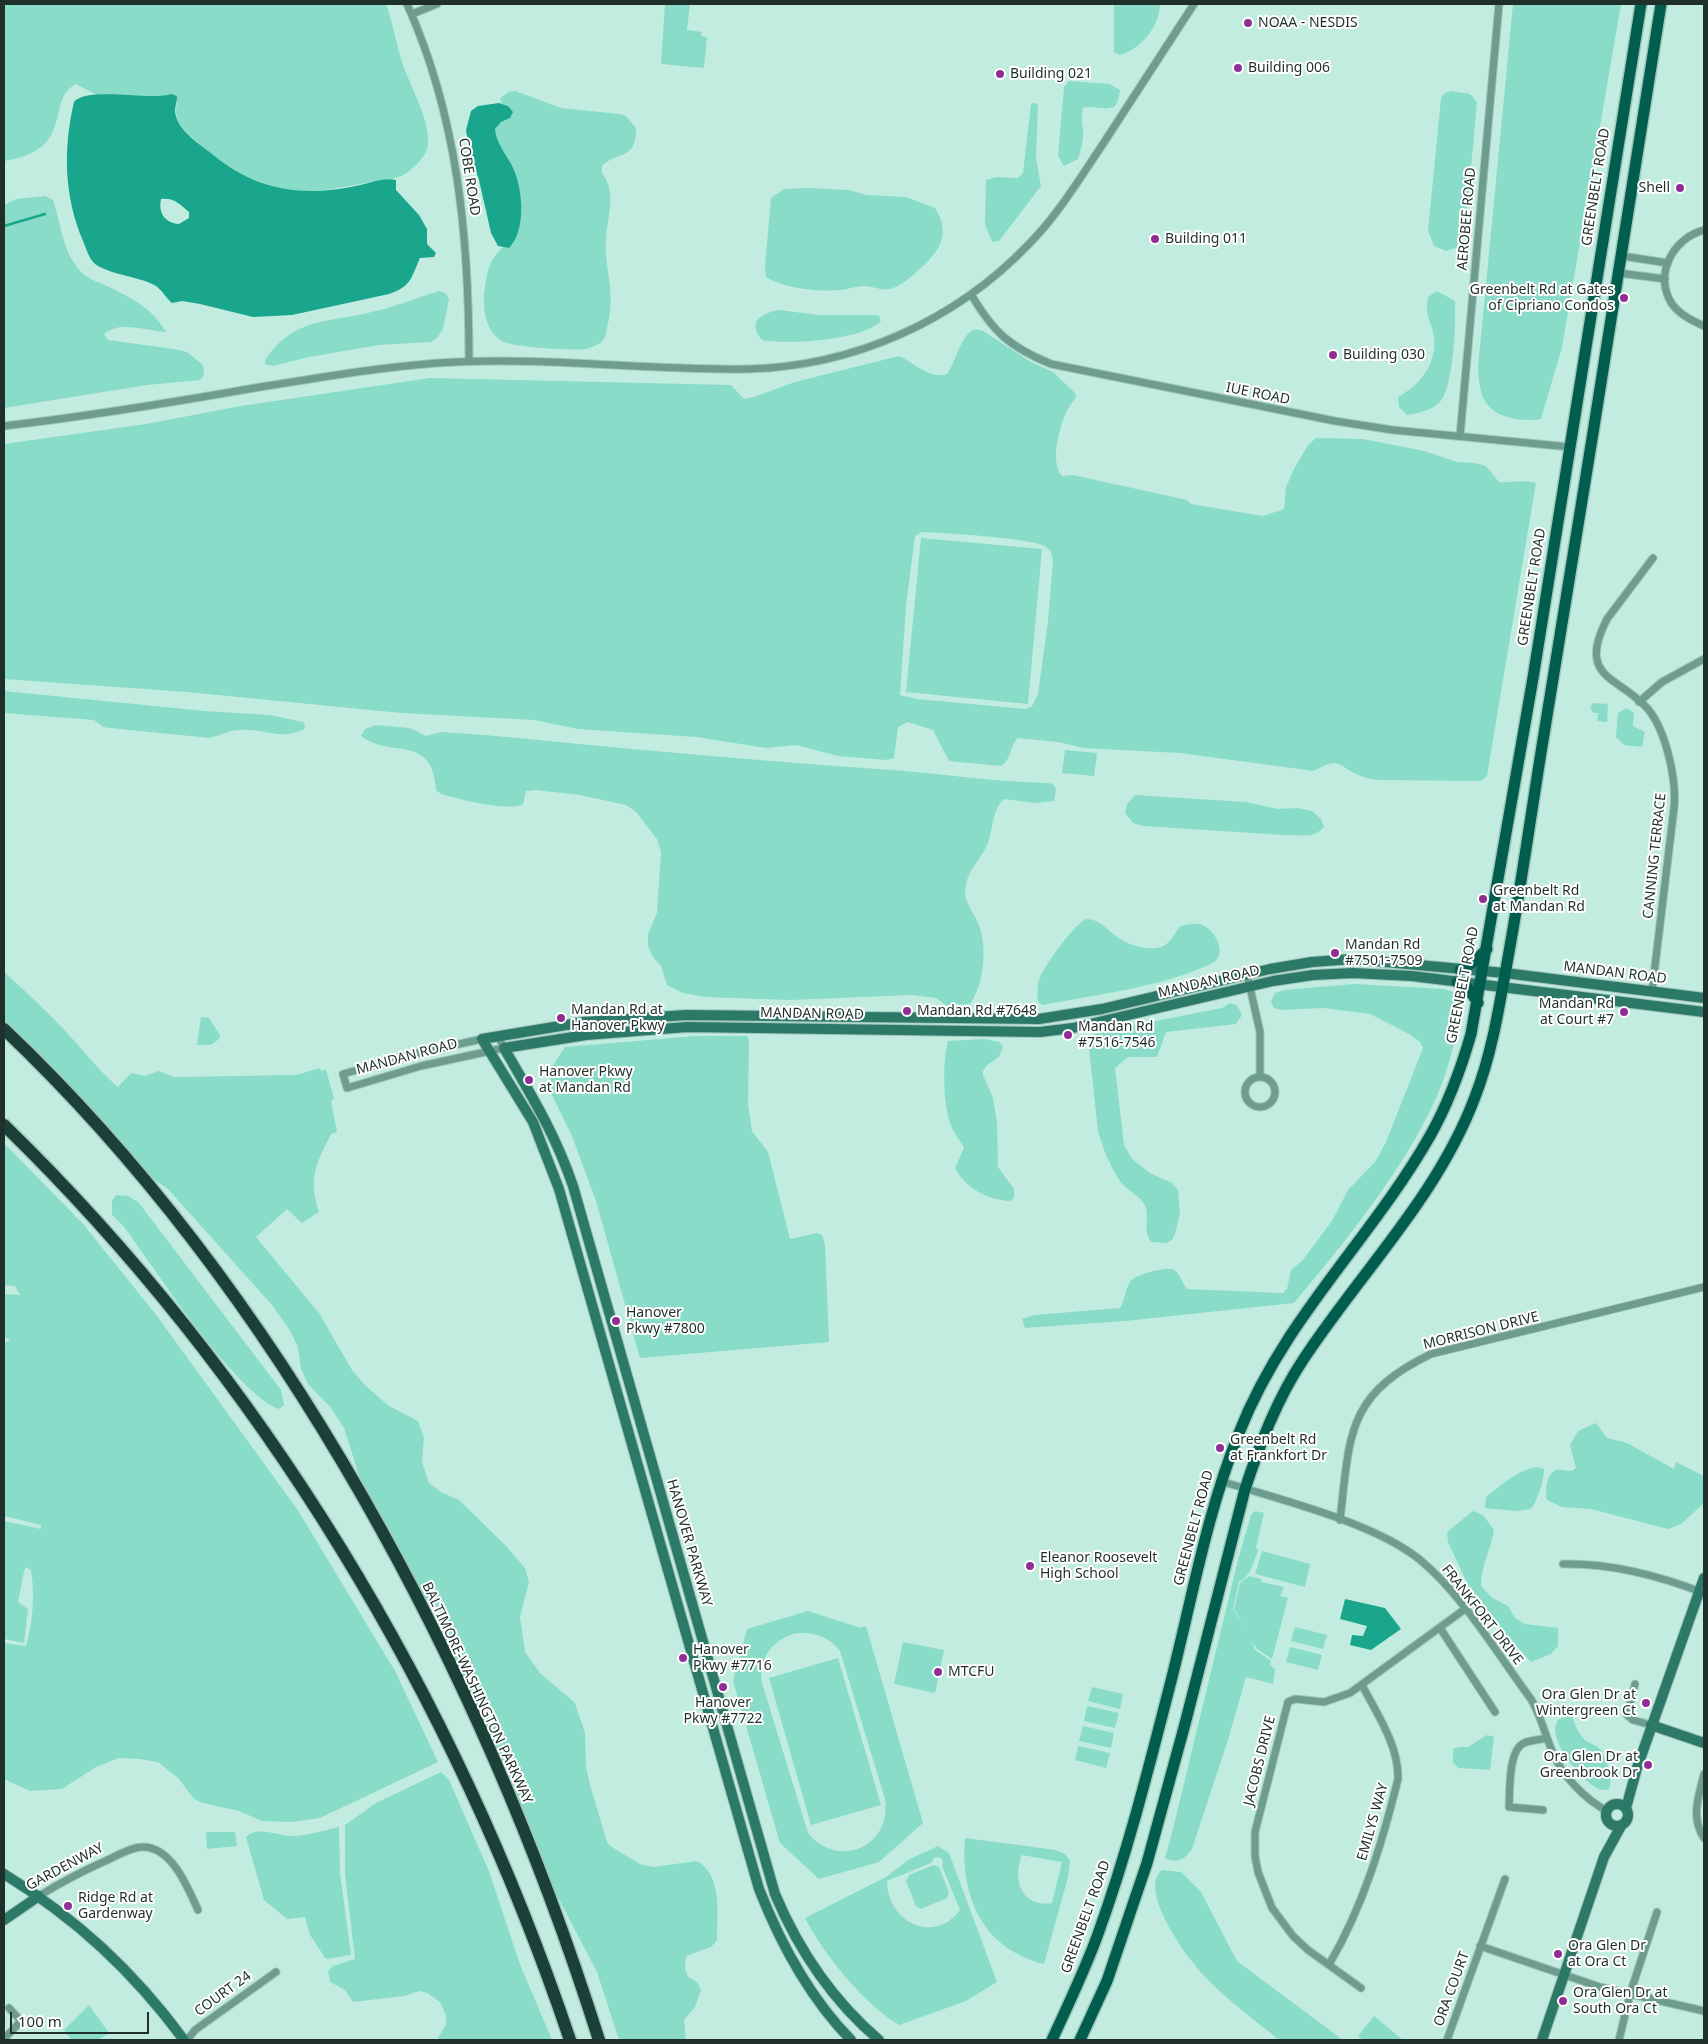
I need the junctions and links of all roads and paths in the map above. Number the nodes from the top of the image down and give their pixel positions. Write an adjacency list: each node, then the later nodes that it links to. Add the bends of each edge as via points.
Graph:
1 (407, 4): 7 (street, COBE ROAD)
2 (437, 4): 7 (street)
3 (1194, 4): 13 (street, via 1044,228)
4 (1500, 4): 17 (street, AEROBEE ROAD)
5 (1641, 4): 18 (main road, GREENBELT ROAD)
6 (1661, 4): 9 (main road)
7 (412, 14): 15 (street, COBE ROAD, via 438,91 459,181 468,265)
8 (1704, 230): 10 (street, via 1682,240)
9 (1622, 256): 10 (street); 11 (main road)
10 (1668, 263): 12 (street)
11 (1619, 273): 12 (street); 25 (main road)
12 (1665, 279): 14 (street, via 1669,297 1677,310)
13 (972, 296): 15 (street, via 925,323 884,341 839,356 776,367 732,369); 17 (street, IUE ROAD, via 988,322 1002,336 1015,347 1051,364 1335,421)
14 (1704, 326)
15 (468, 361): 16 (street, via 358,371 131,409)
16 (4, 426)
17 (1460, 436): 18 (street, IUE ROAD)
18 (1570, 447): 22 (main road, GREENBELT ROAD)
19 (1653, 558): 21 (street, CANNING TERRACE, via 1607,619 1597,652 1604,674)
20 (1704, 658): 21 (street, via 1662,682)
21 (1639, 702): 31 (street, CANNING TERRACE, via 1652,715 1660,730 1673,777 1675,798)
22 (1486, 949): 23 (main road); 24 (main road, GREENBELT ROAD)
23 (1460, 970): 24 (street, MANDAN ROAD); 26 (street, MANDAN ROAD, via 1353,959 1297,964)
24 (1483, 972): 25 (street, MANDAN ROAD); 28 (main road, GREENBELT ROAD)
25 (1505, 973): 30 (main road); 31 (street, MANDAN ROAD)
26 (1247, 974): 29 (street); 36 (street, MANDAN ROAD, via 1102,1009 1039,1019 686,1015 584,1022)
27 (1457, 982): 28 (street, MANDAN ROAD); 29 (street, MANDAN ROAD, via 1353,972 1298,977); 33 (main road, via 1468,988)
28 (1481, 985): 30 (street, MANDAN ROAD); 33 (main road, GREENBELT ROAD)
29 (1250, 987): 38 (street, MANDAN ROAD, via 1073,1028 1040,1032 702,1027 586,1035); 40 (street, via 1260,1032)
30 (1503, 988): 34 (street, MANDAN ROAD); 44 (main road, via 1483,1075 1457,1138 1419,1199 1300,1365 1267,1430)
31 (1652, 991): 32 (street, MANDAN ROAD)
32 (1704, 998)
33 (1478, 1003): 43 (main road, GREENBELT ROAD, via 1458,1074 1430,1137 1280,1348 1246,1416)
34 (1704, 1012)
35 (4, 1028): 80 (highway, BALTIMORE-WASHINGTON PARKWAY, via 84,1110 171,1214 271,1352 371,1513 436,1634 498,1769 554,1908)
36 (498, 1036): 37 (street, MANDAN ROAD); 38 (street, HANOVER PARKWAY)
37 (482, 1039): 39 (street, HANOVER PARKWAY); 39 (street, MANDAN ROAD, via 342,1074 347,1088)
38 (504, 1048): 39 (street, MANDAN ROAD); 82 (street, HANOVER PARKWAY, via 542,1111 573,1186 775,1894 796,1940 822,1980)
39 (490, 1050): 81 (street, HANOVER PARKWAY, via 533,1122 559,1189 759,1889 795,1967 820,2004)
40 (1260, 1077): 40 (street, via 1250,1082 1245,1090 1250,1103 1260,1107 1272,1101 1274,1090 1272,1083)
41 (4, 1125): 79 (highway, via 79,1201 178,1317 252,1414 329,1530 398,1648 463,1774 528,1924)
42 (1704, 1287): 45 (street, MORRISON DRIVE, via 1431,1354 1399,1370 1373,1394 1354,1429)
43 (1221, 1481): 44 (street, FRANKFORT DRIVE); 83 (main road, GREENBELT ROAD, via 1126,1850 1099,1933)
44 (1244, 1488): 45 (street, FRANKFORT DRIVE); 84 (main road, via 1186,1724 1147,1863 1107,1981)
45 (1340, 1520): 49 (street, FRANKFORT DRIVE, via 1408,1551 1436,1575)
46 (1563, 1564): 48 (street, via 1661,1577)
47 (1704, 1578): 48 (street)
48 (1701, 1592): 54 (street)
49 (1465, 1609): 50 (street, JACOBS DRIVE); 55 (street, FRANKFORT DRIVE, via 1531,1699)
50 (1440, 1628): 52 (street, JACOBS DRIVE); 53 (street)
51 (1635, 1684): 54 (street, via 1627,1715)
52 (1362, 1685): 70 (street, EMILYS WAY, via 1393,1747 1398,1780 1372,1871); 70 (street, JACOBS DRIVE, via 1332,1700 1288,1702 1255,1832 1258,1872 1272,1908 1293,1936)
53 (1495, 1712)
54 (1651, 1725): 56 (street); 58 (street)
55 (1547, 1738): 59 (street, via 1520,1746 1515,1751 1511,1771 1510,1807); 60 (street, FRANKFORT DRIVE, via 1566,1776 1596,1806)
56 (1704, 1743)
57 (1704, 1774): 62 (street, via 1695,1813)
58 (1621, 1806): 60 (street); 61 (street, via 1628,1818)
59 (1543, 1810)
60 (1607, 1811): 61 (street, via 1607,1818)
61 (1615, 1824): 72 (street)
62 (1704, 1838)
63 (4, 1874): 65 (street)
64 (1504, 1879): 69 (street, ORA COURT)
65 (39, 1896): 66 (street, GARDENWAY, via 81,1872 144,1847 163,1855 178,1869); 68 (street, GARDENWAY); 78 (street, via 111,1954)
66 (198, 1910)
67 (1657, 1912): 74 (street)
68 (4, 1920)
69 (1480, 1946): 72 (street, ORA COURT); 85 (street, ORA COURT)
70 (1330, 1963): 73 (street, JACOBS DRIVE)
71 (276, 1972): 78 (street, COURT 24)
72 (1563, 1975): 74 (street, ORA COURT); 86 (street)
73 (1361, 1988)
74 (1630, 1994): 76 (street, ORA COURT); 87 (street)
75 (9, 2008): 77 (street, via 22,2021)
76 (1704, 2011)
77 (4, 2039)
78 (185, 2040)
79 (570, 2040)
80 (599, 2040)
81 (851, 2040)
82 (879, 2040)
83 (1052, 2040)
84 (1080, 2040)
85 (1446, 2040)
86 (1542, 2040)
87 (1618, 2040)

